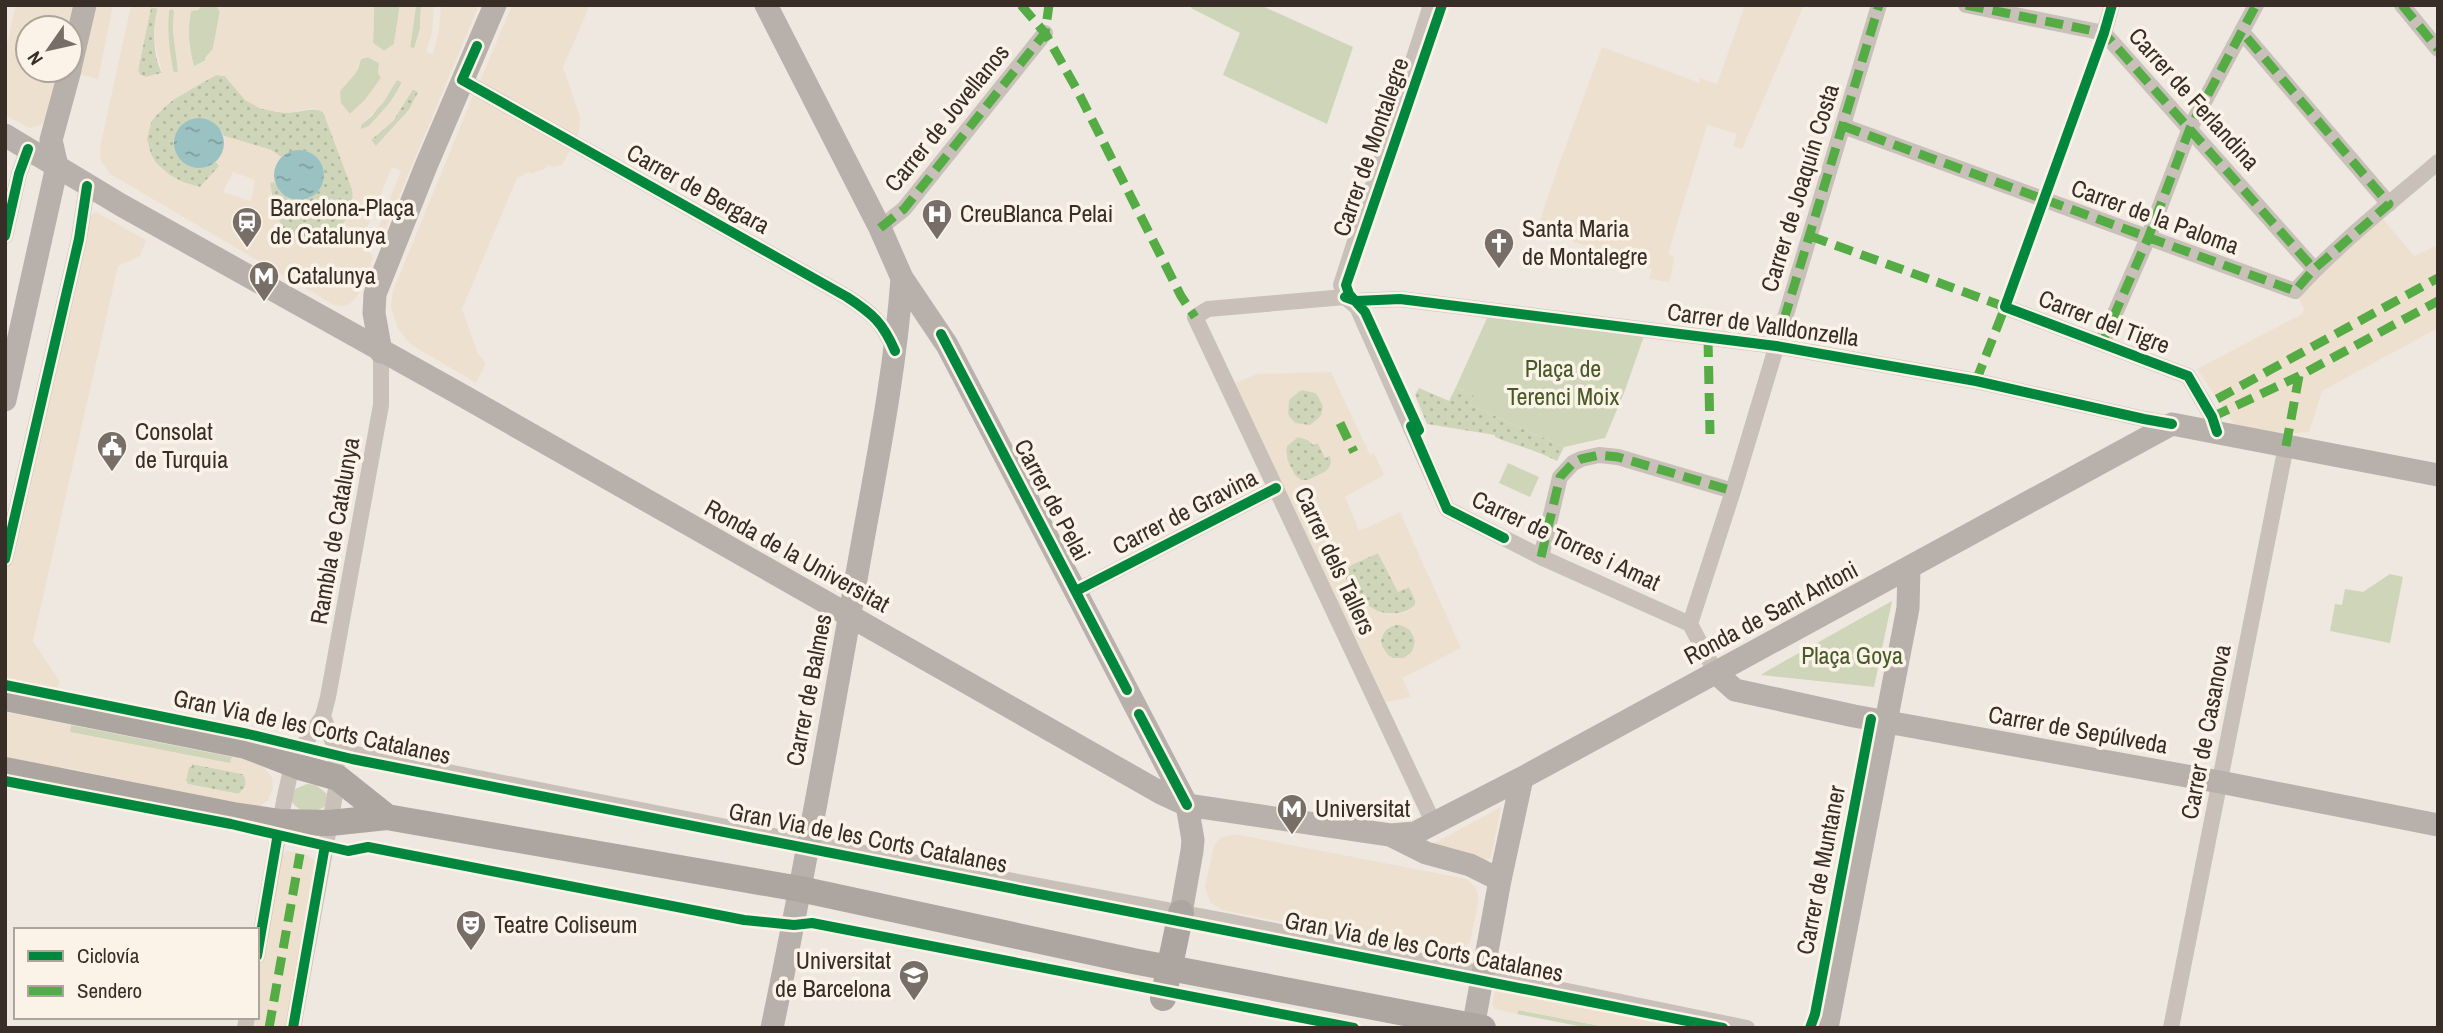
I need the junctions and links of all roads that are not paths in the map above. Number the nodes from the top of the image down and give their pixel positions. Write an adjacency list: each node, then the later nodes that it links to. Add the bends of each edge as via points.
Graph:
1 (495, 5): 13 (main road)
2 (766, 5): 24 (main road, Carrer de Pelai)
3 (1430, 5): 29 (street, Carrer de Montalegre, via 1341,285)
4 (1879, 5): 15 (street, Carrer de Joaquín Costa)
5 (1966, 5): 11 (street, Carrer de Ferlandina)
6 (2112, 5): 11 (street)
7 (2256, 5): 9 (street)
8 (2402, 5): 12 (street)
9 (2242, 32): 16 (street); 23 (street)
10 (1045, 33): 24 (street, Carrer de Jovellanos, via 904,208)
11 (2104, 33): 16 (street, Carrer de Ferlandina)
12 (2438, 49)
13 (462, 80): 34 (street, Carrer de Bergara, via 847,297 878,319); 35 (main road, via 375,294)
14 (66, 84): 18 (main road)
15 (1843, 126): 26 (street, Carrer de la Paloma); 33 (street, Carrer de Joaquín Costa)
16 (2190, 128): 26 (street); 27 (street, Carrer de Ferlandina)
17 (5, 135): 19 (main road, Ronda de la Universitat)
18 (51, 140): 19 (main road); 21 (main road)
19 (28, 149): 21 (main road, Ronda de la Universitat); 25 (street)
20 (2438, 162): 23 (street)
21 (57, 166): 22 (main road, Ronda de la Universitat); 36 (main road)
22 (88, 186): 35 (main road, Ronda de la Universitat); 45 (street)
23 (2389, 204): 27 (street)
24 (880, 228): 28 (main road, Carrer de Pelai)
25 (5, 236)
26 (2148, 238): 27 (street, Carrer de la Paloma, via 2295,291); 32 (street)
27 (2314, 270)
28 (902, 278): 34 (main road, Carrer de Balmes); 47 (main road, Carrer de Pelai, via 947,345)
29 (1345, 297): 31 (street, Carrer de Valldonzella, via 1208,309); 33 (street, Carrer de Valldonzella, via 1356,301 1400,299); 44 (street, Carrer de Torres i Amat, via 1357,307 1447,509)
30 (2005, 307): 32 (street, Carrer del Tigre)
31 (1195, 317): 42 (street, Carrer dels Tallers)
32 (2102, 344): 39 (street, Carrer del Tigre, via 2188,376)
33 (1776, 346): 38 (street, Carrer de Valldonzella, via 1976,381); 43 (street, Carrer de Joaquín Costa)
34 (895, 351): 48 (main road, Carrer de Balmes)
35 (381, 352): 48 (main road, Ronda de la Universitat); 52 (street, Rambla de Catalunya, via 381,405)
36 (10, 354): 37 (main road)
37 (5, 400)
38 (2172, 424): 39 (main road); 46 (main road, Ronda de Sant Antoni)
39 (2217, 432): 40 (main road)
40 (2286, 446): 41 (main road); 59 (street, Carrer de Casanova)
41 (2438, 475)
42 (1276, 488): 47 (street, Carrer de Gravina); 64 (street, Carrer dels Tallers)
43 (1733, 491): 44 (street, via 1618,457 1581,459 1560,477); 49 (street, Carrer de Joaquín Costa)
44 (1541, 557): 49 (street, Carrer de Torres i Amat)
45 (5, 559)
46 (1909, 568): 50 (main road, Ronda de Sant Antoni); 53 (main road, Carrer de Muntaner, via 1908,608)
47 (1076, 591): 60 (main road, Carrer de Pelai)
48 (850, 615): 60 (main road, Ronda de la Universitat); 67 (main road, Carrer de Balmes)
49 (1690, 624): 50 (street)
50 (1716, 673): 53 (main road, Carrer de Sepúlveda, via 1735,691); 58 (main road, Ronda de Sant Antoni)
51 (5, 698): 55 (main road, Gran Via de les Corts Catalanes, via 246,746)
52 (323, 716): 54 (street); 55 (street, Rambla de Catalunya)
53 (1887, 722): 59 (main road, Carrer de Sepúlveda); 79 (main road, Carrer de Muntaner)
54 (334, 745): 57 (street); 67 (street, via 369,757)
55 (293, 764): 57 (main road, Gran Via de les Corts Catalanes); 62 (street, Rambla de Catalunya)
56 (5, 770): 62 (main road, Gran Via de les Corts Catalanes)
57 (338, 778): 61 (main road, Gran Via de les Corts Catalanes); 63 (street)
58 (1522, 778): 64 (main road, Ronda de Sant Antoni); 68 (main road)
59 (2220, 782): 65 (main road, Carrer de Sepúlveda); 80 (street, Carrer de Casanova)
60 (1187, 805): 66 (main road, Ronda de la Universitat); 70 (main road, Carrer de Pelai, via 1193,840)
61 (387, 817): 63 (main road, Gran Via de les Corts Catalanes); 69 (main road, Gran Via de les Corts Catalanes)
62 (280, 822): 63 (main road, Gran Via de les Corts Catalanes); 71 (street, Rambla de Catalunya)
63 (330, 823): 76 (street)
64 (1434, 824): 66 (main road, Ronda de Sant Antoni)
65 (2438, 824)
66 (1391, 835): 68 (main road)
67 (808, 842): 69 (main road, Carrer de Balmes); 70 (street)
68 (1500, 880): 73 (main road)
69 (800, 890): 72 (main road, Gran Via de les Corts Catalanes); 77 (main road, Carrer de Balmes)
70 (1181, 913): 72 (main road); 73 (street)
71 (259, 944)
72 (1169, 968): 74 (main road); 75 (main road, Gran Via de les Corts Catalanes)
73 (1482, 974): 75 (main road); 78 (street)
74 (1163, 998)
75 (1476, 1027)
76 (293, 1028)
77 (772, 1028)
78 (1747, 1028)
79 (1827, 1028)
80 (2171, 1028)

